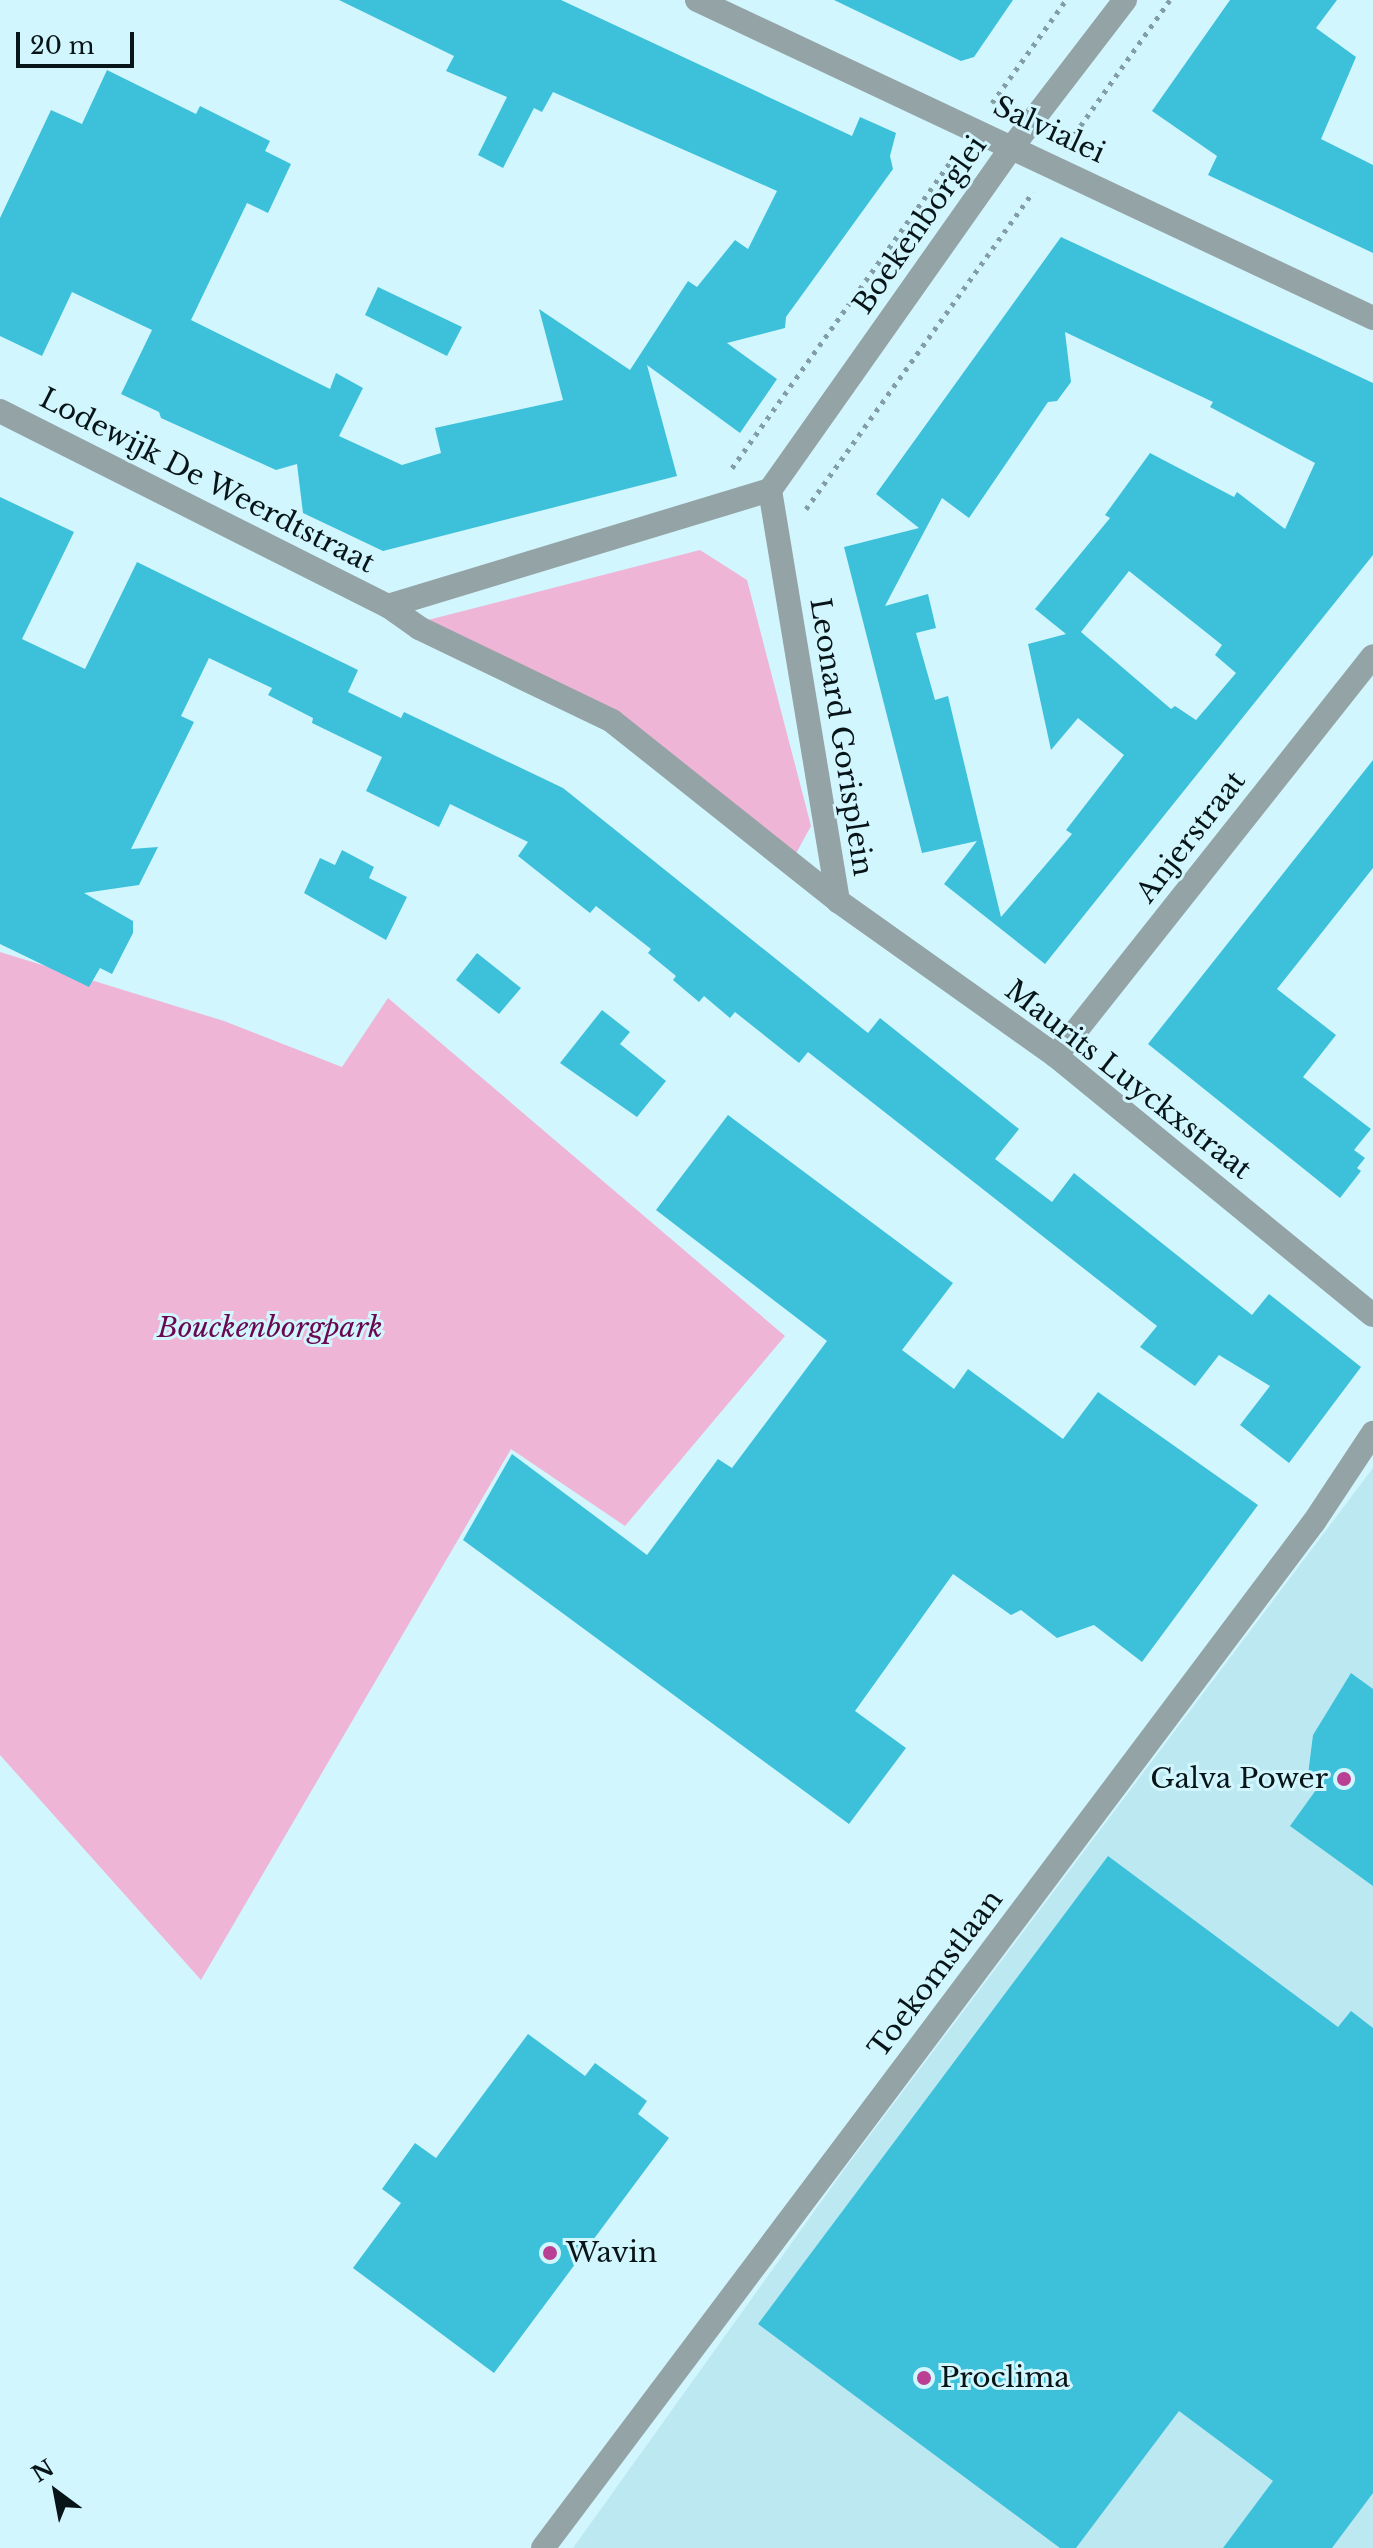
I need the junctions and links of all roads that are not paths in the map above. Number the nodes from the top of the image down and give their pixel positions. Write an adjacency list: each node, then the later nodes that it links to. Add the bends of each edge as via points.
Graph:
1 (697, 0): 3 (street, Salvialei)
2 (1125, 0): 3 (street, Boekenborglei)
3 (1013, 146): 4 (street, Salvialei); 6 (street, Boekenborglei)
4 (1373, 318)
5 (0, 411): 7 (street, Lodewijk De Weerdtstraat)
6 (770, 490): 7 (street); 9 (street, Leonard Gorisplein)
7 (388, 606): 9 (street, Leonard Gorisplein, via 419,628 612,721)
8 (1373, 656): 10 (street, Anjerstraat)
9 (838, 901): 10 (street, Maurits Luyckxstraat)
10 (1056, 1056): 11 (street, Maurits Luyckxstraat)
11 (1373, 1315)
12 (1373, 1433): 13 (street, Toekomstlaan, via 1314,1522)
13 (543, 2548)

